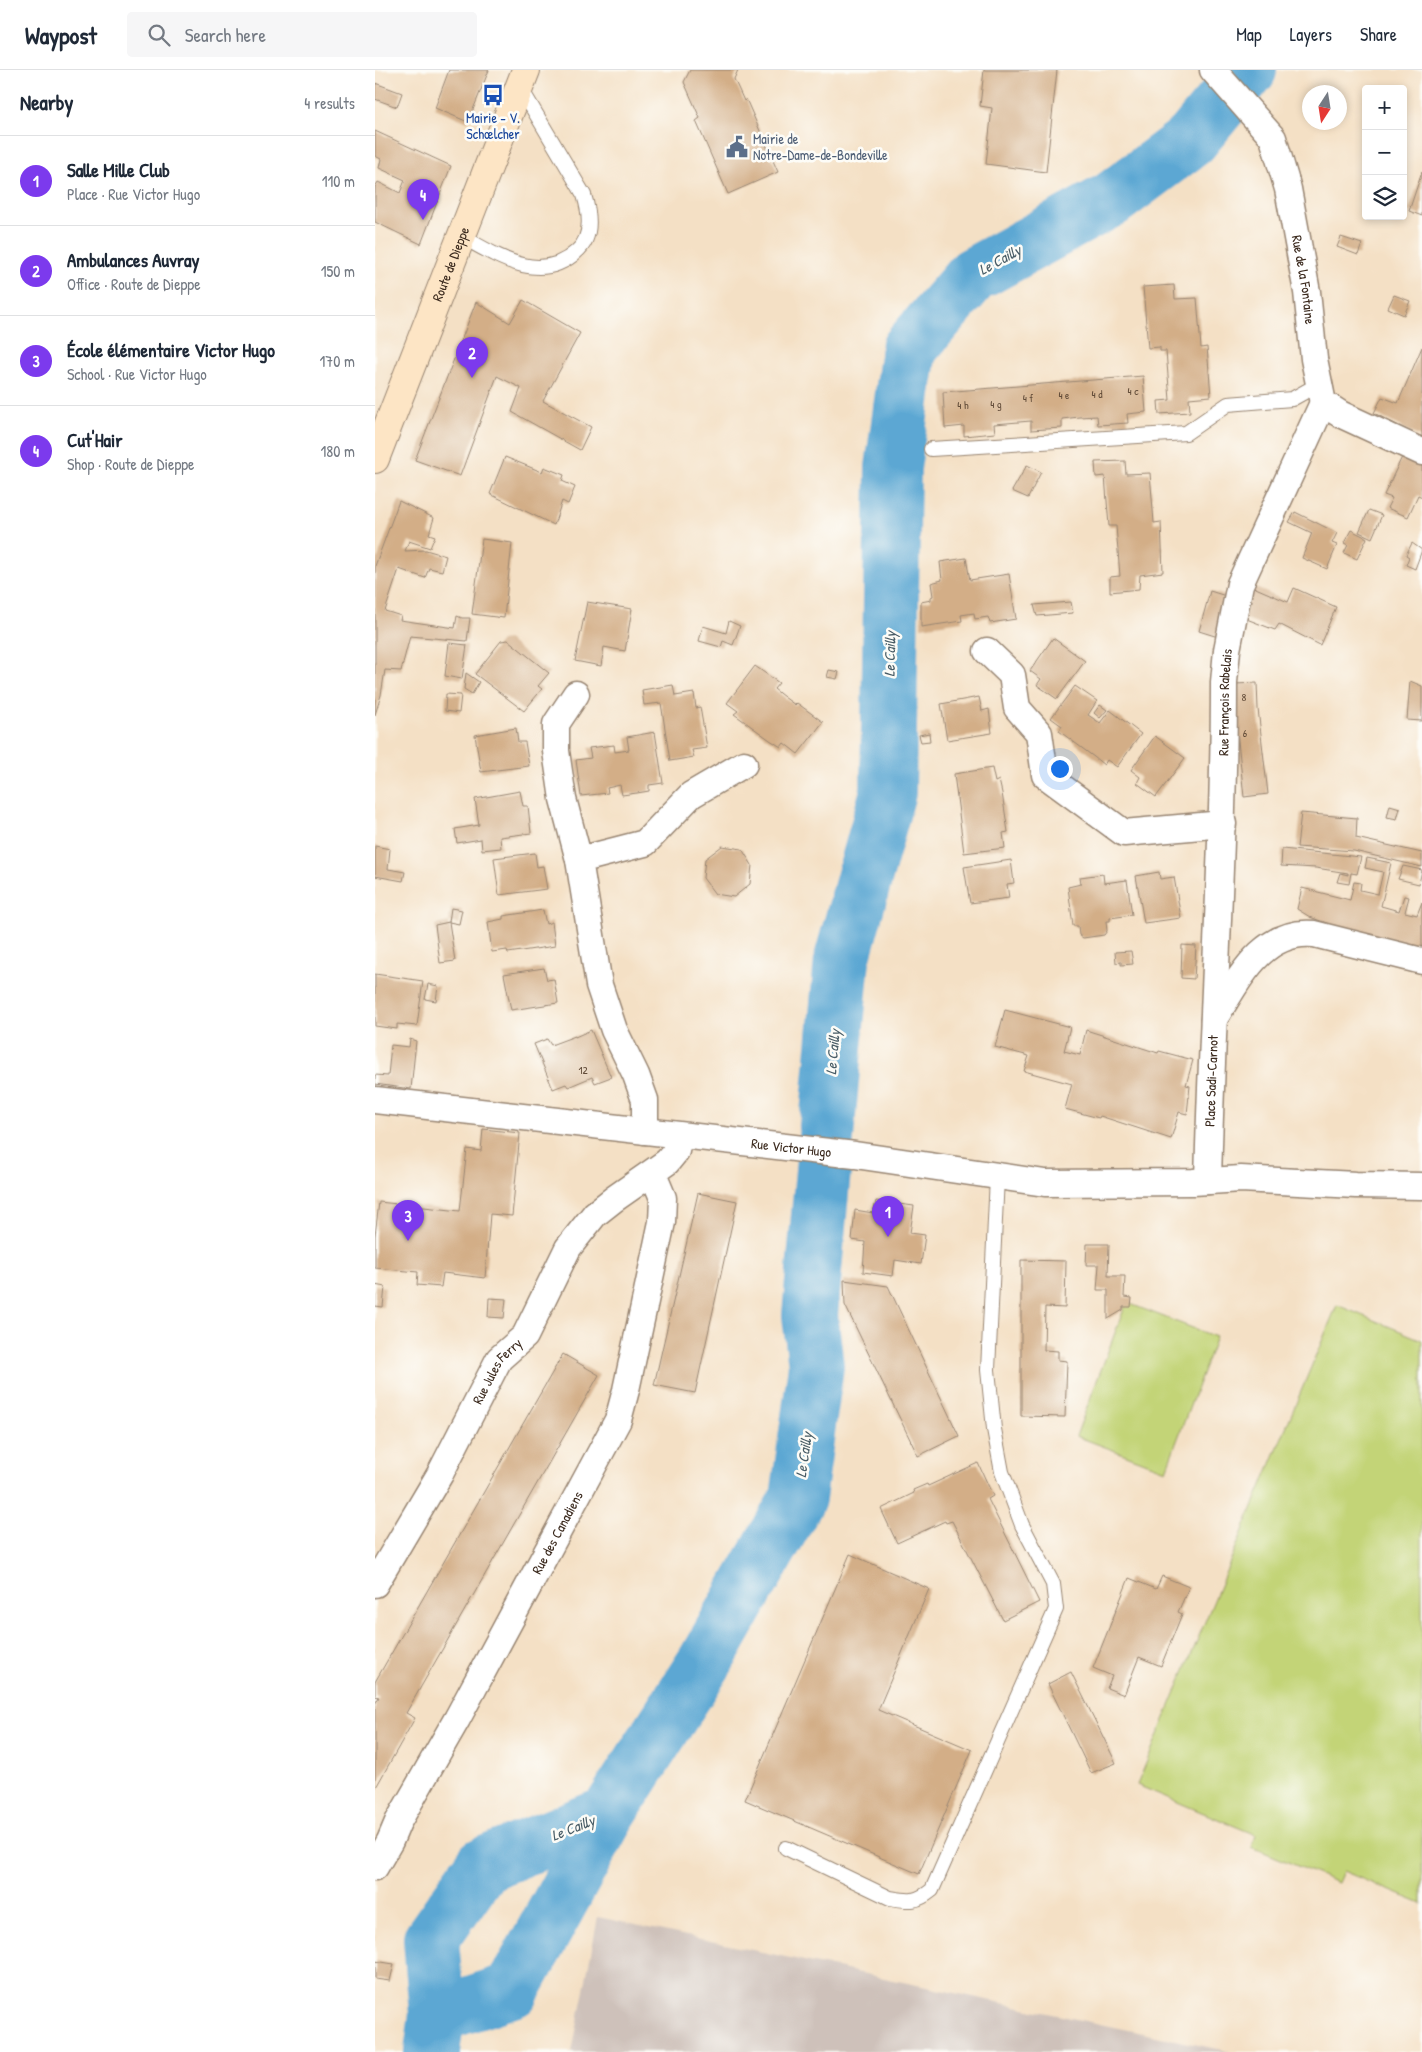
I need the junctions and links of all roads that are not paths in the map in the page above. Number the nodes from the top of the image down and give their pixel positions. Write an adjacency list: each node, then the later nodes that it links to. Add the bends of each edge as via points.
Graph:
1 (1213, 70): 4 (street, Rue de la Fontaine, via 1273,138 1288,189)
2 (523, 78): 3 (main road, Route de Dieppe); 3 (lane, via 584,195 589,214 588,232 580,249 567,261 543,268 523,265)
3 (461, 236): 5 (main road, Route de Dieppe)
4 (1321, 394): 6 (lane, via 1228,404 1185,433); 7 (street, via 1340,414); 11 (street, Rue François Rabelais, via 1240,584 1224,682)
5 (378, 443)
6 (931, 449)
7 (1422, 452)
8 (987, 651): 11 (street, via 1012,675 1017,708 1039,733 1045,775 1116,828 1123,833)
9 (576, 694): 12 (street, via 556,724 556,751 563,800)
10 (744, 764): 12 (street, via 691,796 645,843)
11 (1223, 824): 14 (street, Rue François Rabelais)
12 (579, 860): 16 (street, via 599,985 614,1030 645,1100)
13 (1422, 961): 14 (street, Place Sadi-Carnot, via 1314,934 1291,936 1273,942 1259,952)
14 (1213, 1022): 20 (street, Place Sadi-Carnot)
15 (375, 1100): 16 (street, Rue Victor Hugo)
16 (645, 1130): 17 (street, Rue Victor Hugo)
17 (679, 1136): 18 (street, Rue Jules Ferry, via 676,1151); 19 (street, Rue Victor Hugo, via 855,1155)
18 (653, 1174): 22 (street, Rue Jules Ferry, via 613,1198 595,1214 568,1248 525,1336 499,1360 440,1474); 24 (street, Rue des Canadiens, via 663,1198 662,1222 618,1420)
19 (997, 1177): 20 (street, Rue Victor Hugo, via 1045,1183); 23 (lane, via 988,1370 994,1429 1002,1472 1022,1525 1053,1584 1056,1609 932,1890 921,1899 890,1898)
20 (1208, 1181): 21 (street, via 1241,1179)
21 (1422, 1186)
22 (375, 1584)
23 (786, 1848)
24 (375, 1867)

